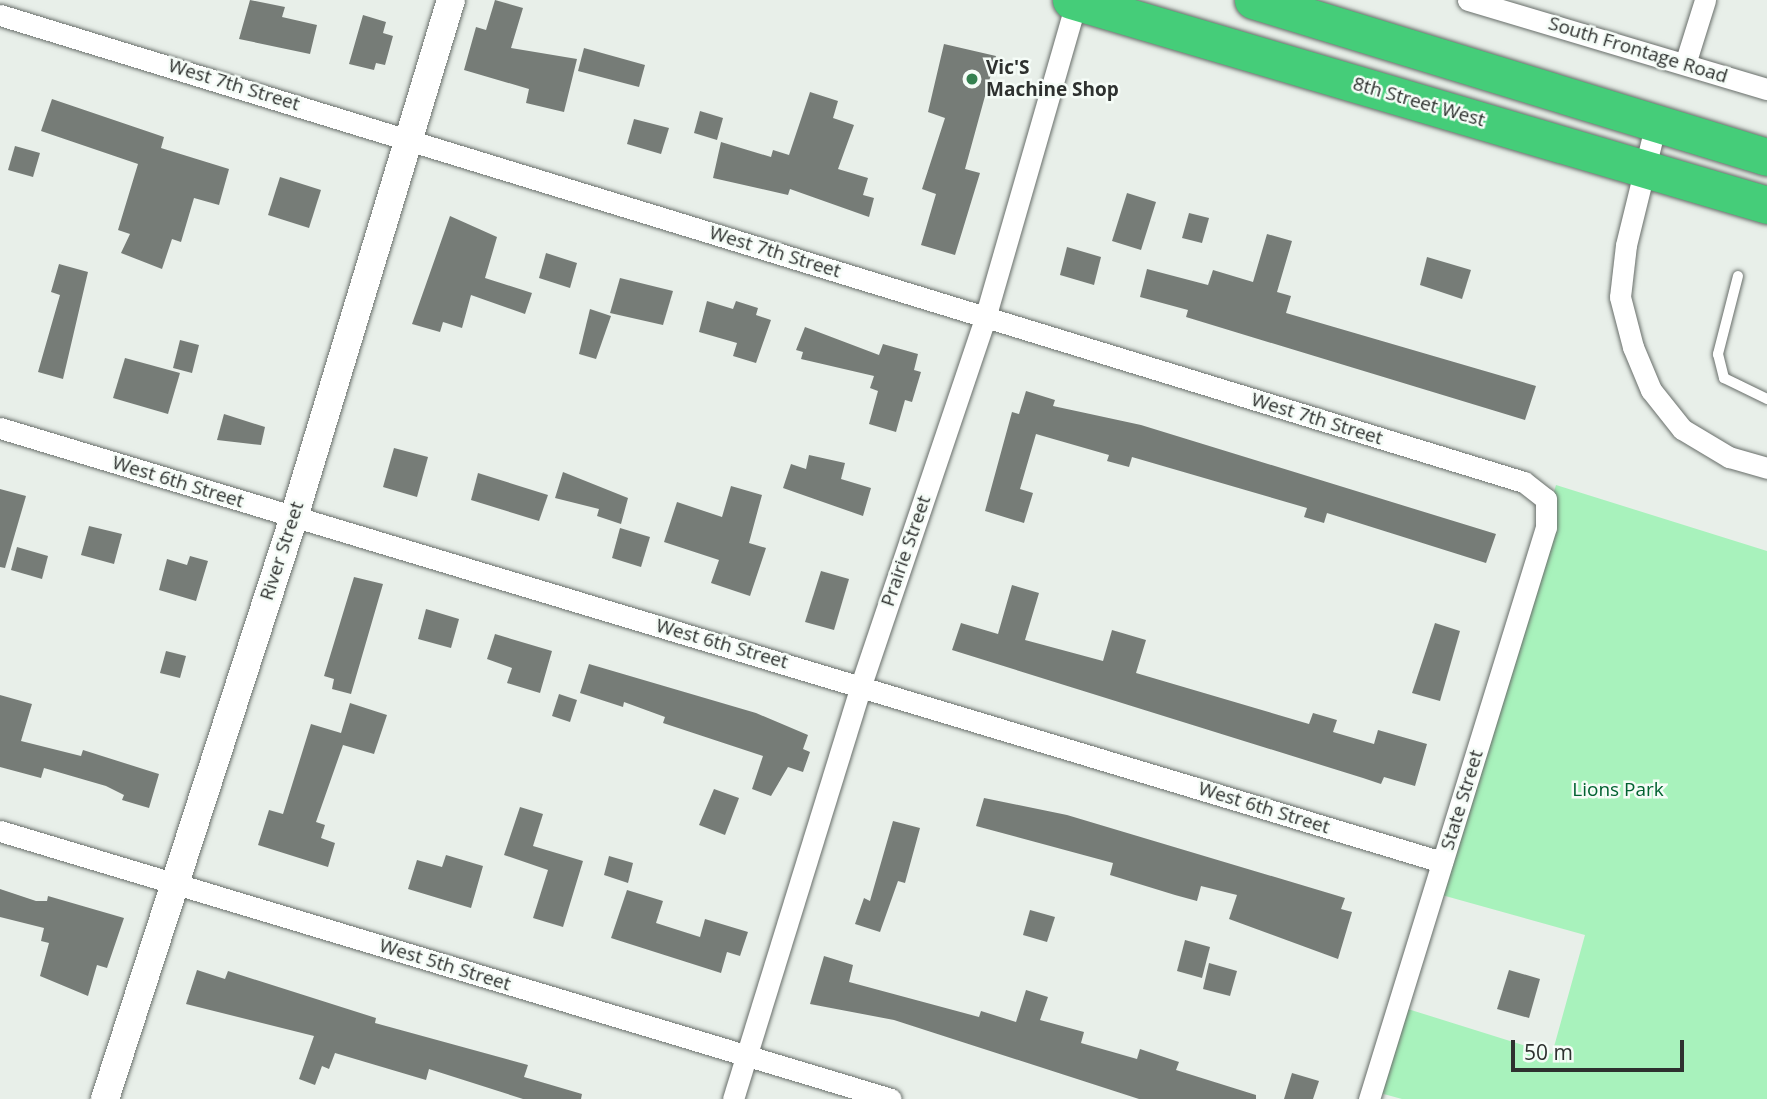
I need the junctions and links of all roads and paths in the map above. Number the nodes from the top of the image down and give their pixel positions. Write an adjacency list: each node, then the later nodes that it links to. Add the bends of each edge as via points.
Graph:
1 (451, 0): 10 (street, River Street)
2 (1253, 0): 9 (highway)
3 (1468, 0): 7 (street, South Frontage Road)
4 (1073, 1): 12 (highway, 8th Street West); 15 (street, Prairie Street)
5 (1700, 1): 7 (street)
6 (0, 15): 10 (street, West 7th Street)
7 (1685, 64): 8 (street, South Frontage Road)
8 (1767, 89)
9 (1656, 123): 11 (highway); 12 (street)
10 (412, 138): 15 (street, West 7th Street); 20 (street, River Street)
11 (1767, 157)
12 (1642, 167): 13 (highway, 8th Street West); 18 (street, via 1620,297 1637,358 1651,390 1682,429 1729,457)
13 (1767, 205)
14 (1738, 276): 16 (lane, via 1718,354 1724,378)
15 (985, 318): 19 (street, West 7th Street, via 1524,482); 21 (street, Prairie Street)
16 (1767, 399)
17 (0, 428): 20 (street, West 6th Street)
18 (1767, 468)
19 (1546, 499): 23 (street, State Street, via 1546,527)
20 (294, 517): 21 (street, West 6th Street); 24 (street, River Street)
21 (860, 684): 23 (street, West 6th Street); 25 (street, Prairie Street)
22 (0, 831): 24 (street, West 5th Street)
23 (1442, 862): 29 (street, State Street)
24 (172, 883): 25 (street, West 5th Street); 26 (street, River Street)
25 (746, 1055): 27 (street, Prairie Street); 28 (street, West 5th Street)
26 (105, 1099)
27 (733, 1099)
28 (891, 1099)
29 (1369, 1099)

